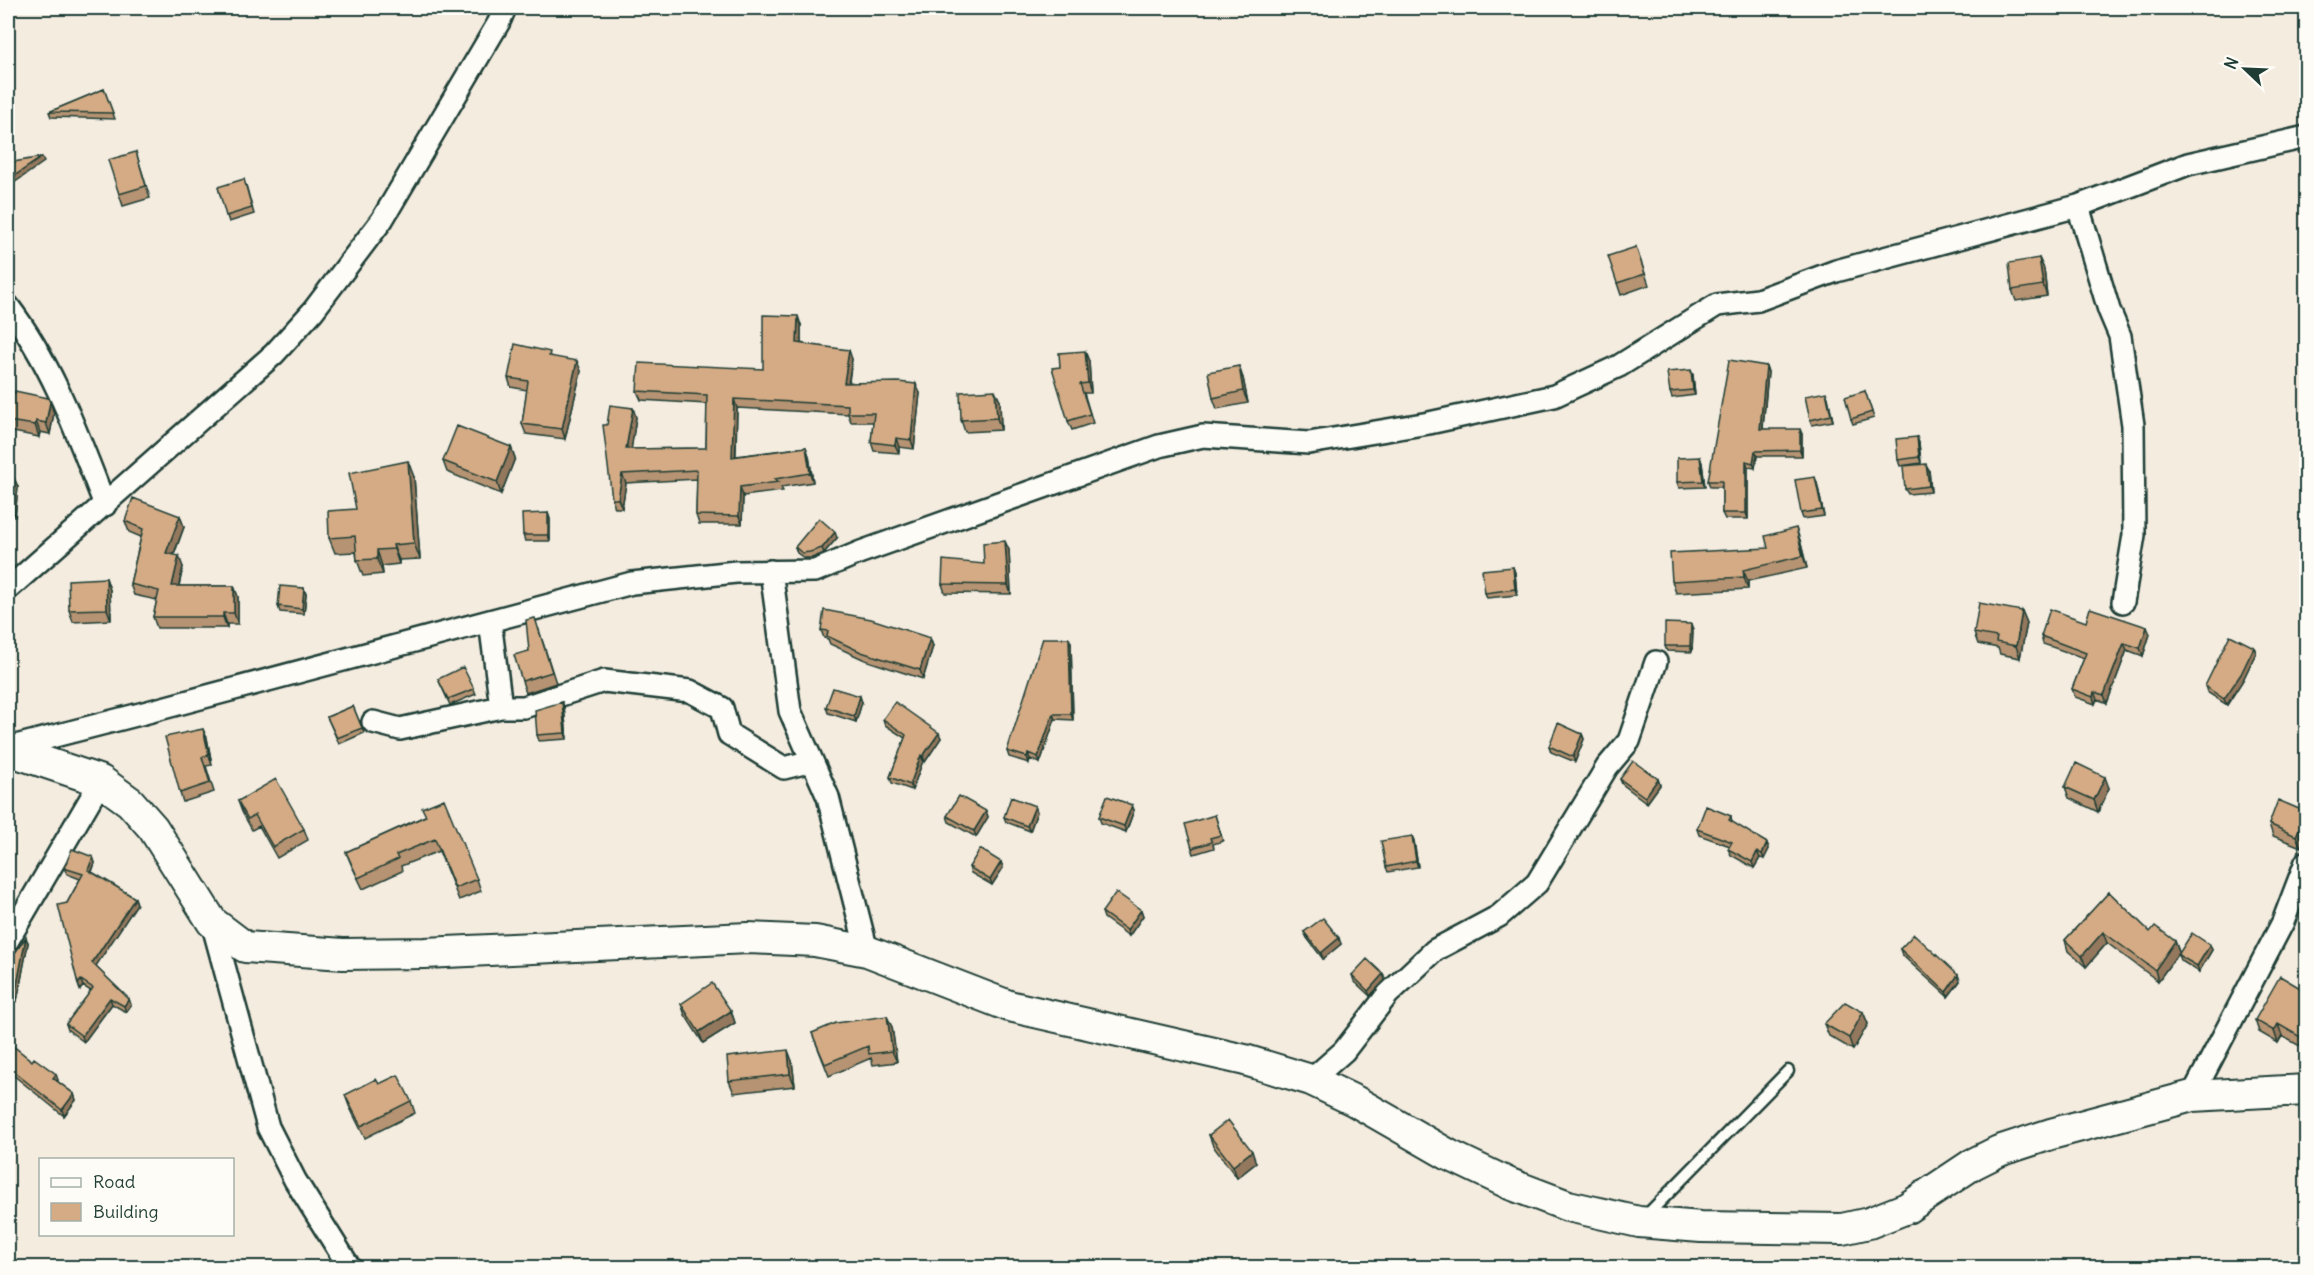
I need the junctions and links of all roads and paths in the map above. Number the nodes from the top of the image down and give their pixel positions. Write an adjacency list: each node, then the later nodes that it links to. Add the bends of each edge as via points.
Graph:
1 (505, 8): 5 (street, via 382,220 313,311 274,354)
2 (2307, 137): 3 (street, via 2188,164)
3 (2078, 206): 6 (street, via 1836,271 1758,300 1718,305 1619,366 1554,396 1309,443 1203,436 1159,446 815,571); 8 (street, via 2120,336 2133,425 2134,535)
4 (8, 306): 5 (street, via 61,395)
5 (105, 505): 7 (street)
6 (771, 571): 9 (street, via 632,583); 14 (street, via 790,711)
7 (8, 589)
8 (2123, 602)
9 (490, 621): 11 (street); 13 (street)
10 (1656, 662): 21 (street, via 1629,741 1607,767 1537,883 1499,916 1435,950 1388,994 1344,1051)
11 (501, 707): 12 (street, via 400,729); 14 (street, via 524,707 604,681 690,691 722,708 729,734 784,768)
12 (373, 722)
13 (8, 749): 15 (street)
14 (812, 761): 19 (street, via 828,797)
15 (100, 781): 17 (street, via 130,802 153,828); 18 (street)
16 (2307, 862): 23 (street, via 2283,922)
17 (212, 922): 19 (street, via 245,947 343,954 748,938 815,941); 25 (street, via 268,1127 295,1180)
18 (8, 940)
19 (867, 951): 21 (street, via 1009,1006 1245,1060)
20 (1788, 1071): 24 (lane)
21 (1311, 1080): 24 (street, via 1509,1184 1568,1206)
22 (2307, 1090): 23 (street)
23 (2192, 1096): 24 (street, via 1999,1151 1907,1208 1869,1223 1842,1229)
24 (1639, 1222)
25 (350, 1268)

